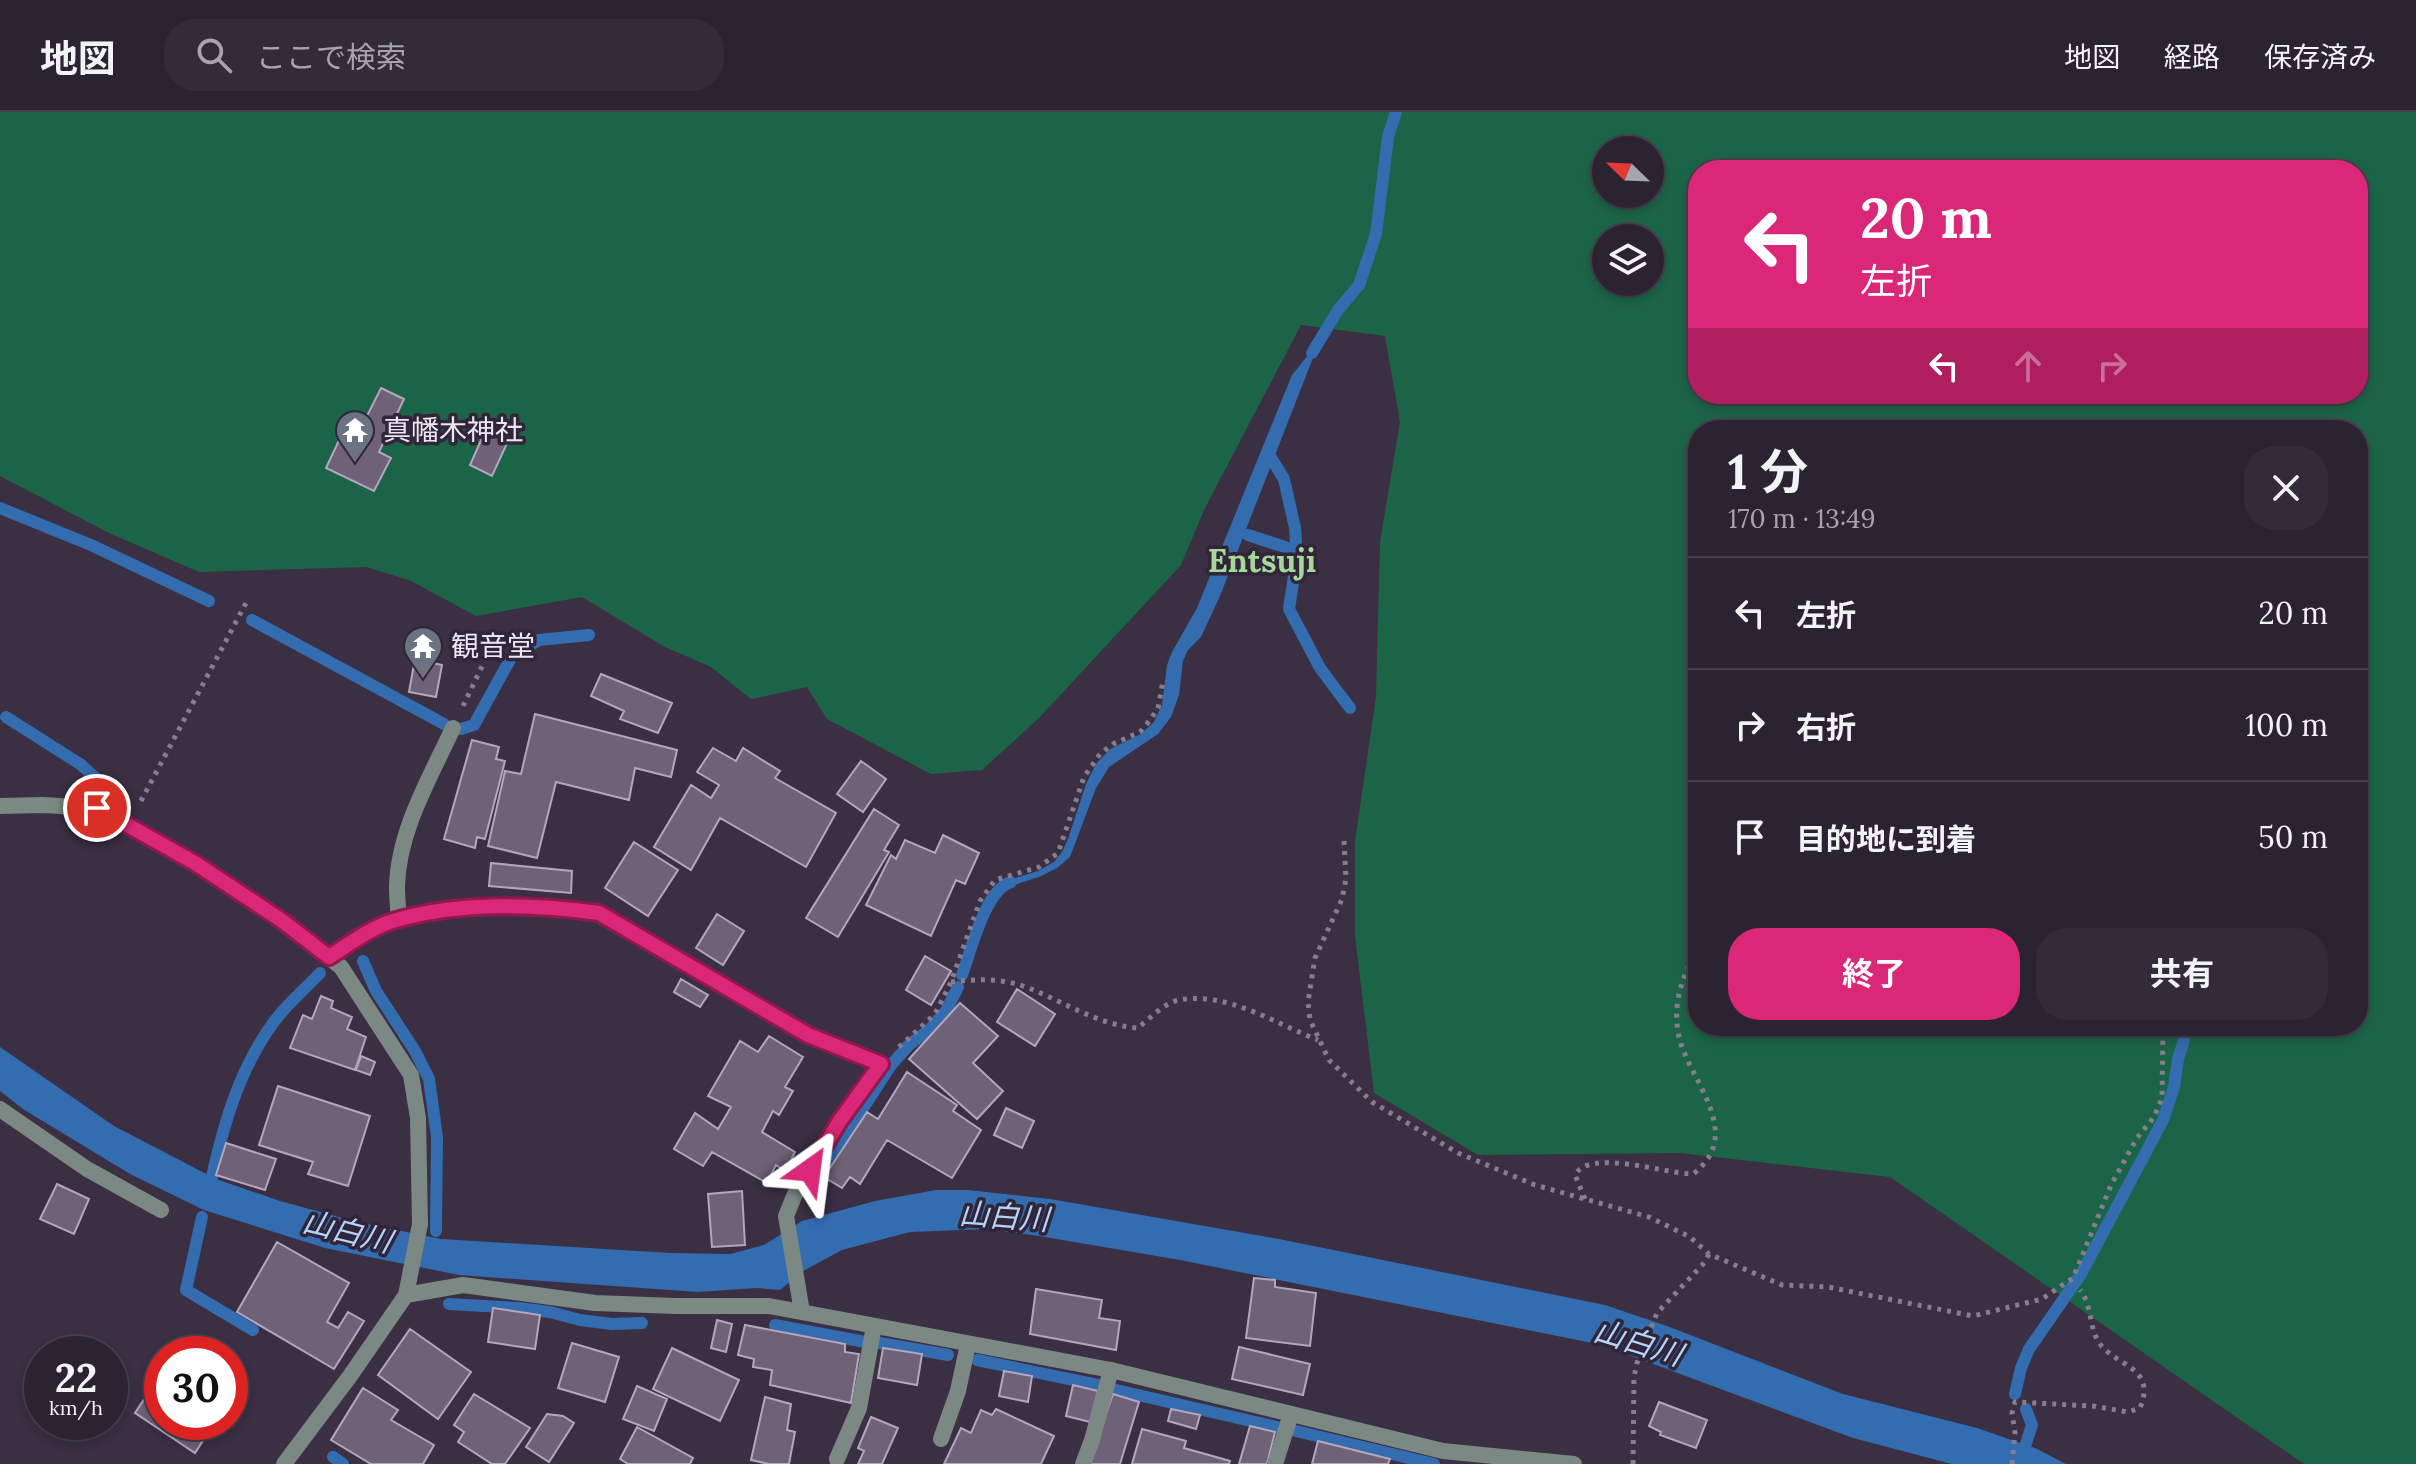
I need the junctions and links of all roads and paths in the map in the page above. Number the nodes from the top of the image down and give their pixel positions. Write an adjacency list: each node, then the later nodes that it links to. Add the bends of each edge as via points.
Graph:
1 (247, 601): 6 (path)
2 (498, 633): 4 (path)
3 (1163, 681): 11 (path, via 1151,719 1140,732 1100,754 1084,777 1058,853 1039,867 995,880 980,901)
4 (453, 728): 8 (street, via 411,820 397,885)
5 (0, 806): 6 (street, via 97,808)
6 (128, 826): 9 (street, via 195,863)
7 (1344, 841): 13 (path, via 1342,899 1315,958 1308,1002)
8 (399, 919): 9 (street); 14 (street, via 466,908 599,913 808,1035)
9 (329, 957): 19 (street, via 341,967 411,1075 418,1118 420,1224)
10 (1688, 967): 16 (path, via 1679,985 1678,1031 1713,1111 1709,1159 1693,1174 1586,1164 1575,1175)
11 (951, 982): 13 (path, via 1024,986 1090,1016 1138,1028 1178,1000 1224,1003); 14 (path, via 935,1014)
12 (2163, 1036): 18 (path, via 2162,1098 2154,1117 2111,1185 2073,1278 2042,1299 1973,1316 1828,1287 1782,1285)
13 (1319, 1041): 16 (path, via 1329,1060 1372,1102 1458,1153)
14 (881, 1064): 21 (street, via 839,1122 786,1216)
15 (0, 1109): 17 (street, via 87,1169)
16 (1585, 1200): 18 (path, via 1649,1217 1690,1237)
17 (161, 1210)
18 (1709, 1254): 32 (path, via 1657,1313 1637,1363)
19 (408, 1286): 21 (street, via 463,1285 595,1303 769,1306); 28 (street)
20 (2080, 1290): 33 (path, via 2101,1346 2141,1378 2140,1408 2128,1412 2015,1402)
21 (802, 1312): 22 (street)
22 (874, 1326): 23 (street); 27 (street, via 859,1408)
23 (968, 1344): 24 (street); 26 (street)
24 (1111, 1370): 25 (street); 29 (street)
25 (1291, 1414): 30 (street); 31 (street, via 1443,1451)
26 (941, 1439)
27 (837, 1459)
28 (284, 1464)
29 (1083, 1464)
30 (1275, 1464)
31 (1574, 1464)
32 (1633, 1464)
33 (2012, 1464)

